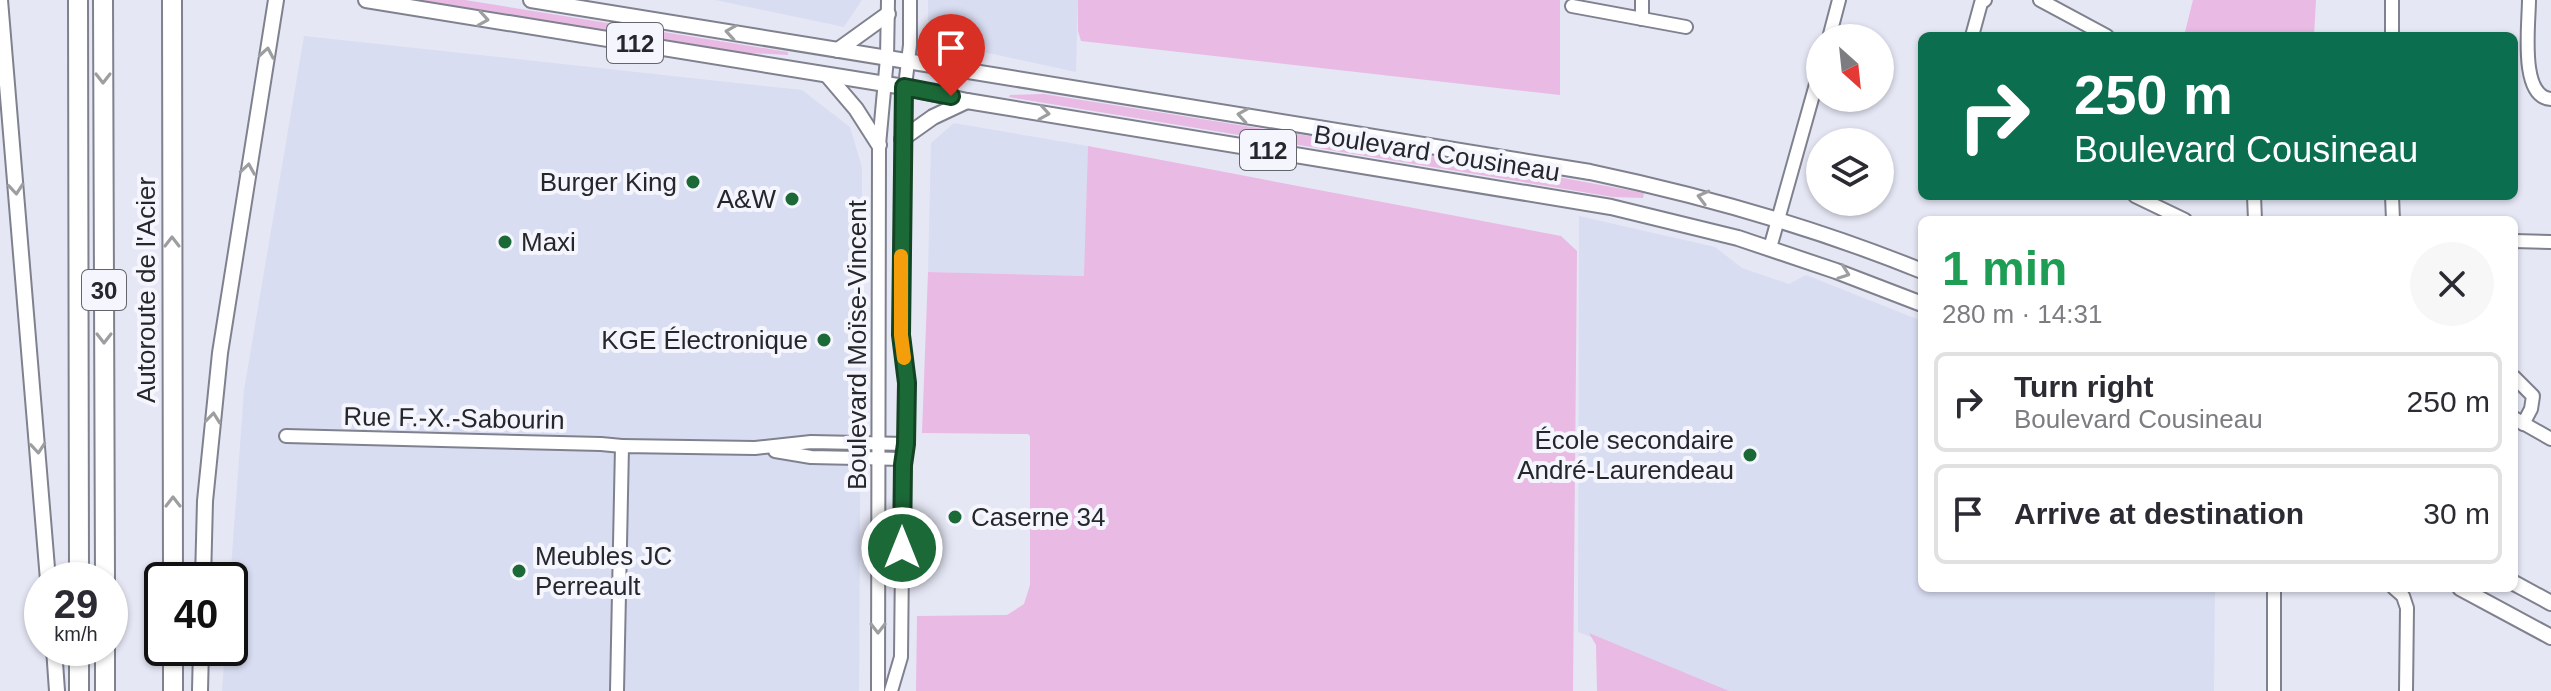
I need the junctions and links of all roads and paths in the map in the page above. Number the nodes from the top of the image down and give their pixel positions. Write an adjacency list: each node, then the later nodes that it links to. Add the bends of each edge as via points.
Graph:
1 (0, 0): 52 (main road, one-way to 52)
2 (78, 0): 53 (highway)
3 (103, 0): 54 (highway, Autoroute de l'Acier / 30, one-way to 54)
4 (172, 0): 55 (highway, Autoroute de l'Acier, one-way to 4)
5 (276, 0): 56 (main road, one-way to 5, via 220,353)
6 (366, 0): 26 (main road, Boulevard Cousineau / 112, one-way to 26)
7 (531, 0): 23 (main road, Boulevard Cousineau / 112, one-way to 7)
8 (910, 0): 25 (street, Boulevard Moïse-Vincent)
9 (1642, 0): 17 (street)
10 (1839, 0): 18 (street)
11 (1985, 0): 20 (street)
12 (2040, 0): 21 (street)
13 (2392, 0): 22 (street)
14 (2529, 0): 29 (street, via 2529,79 2535,91)
15 (1572, 6): 17 (street)
16 (888, 7): 23 (main road); 24 (street, Boulevard Moïse-Vincent)
17 (1642, 19): 19 (street)
18 (1833, 24)
19 (1686, 27)
20 (1973, 32)
21 (2100, 32)
22 (2392, 32)
23 (838, 50): 24 (main road, Boulevard Cousineau / 112)
24 (887, 58): 25 (main road, Boulevard Cousineau / 112); 27 (street, Boulevard Moïse-Vincent)
25 (908, 61): 28 (street, Boulevard Moïse-Vincent); 36 (main road, Boulevard Cousineau / 112, one-way to 25, via 1568,168)
26 (827, 75): 27 (main road, Boulevard Cousineau / 112); 33 (main road)
27 (884, 84): 28 (main road, Boulevard Cousineau / 112); 33 (street, Boulevard Moïse-Vincent)
28 (904, 87): 30 (main road, Boulevard Cousineau / 112); 32 (street, Boulevard Moïse-Vincent)
29 (2551, 99)
30 (967, 101): 32 (main road); 39 (main road, Boulevard Cousineau / 112, one-way to 39, via 1569,199)
31 (1808, 112): 36 (street)
32 (902, 139): 47 (street, Boulevard Moïse-Vincent)
33 (879, 145): 46 (street, Boulevard Moïse-Vincent)
34 (2143, 200): 35 (street)
35 (2177, 216)
36 (1778, 218): 39 (street); 40 (main road, Boulevard Cousineau / 112)
37 (2518, 241): 38 (street)
38 (2551, 242)
39 (1770, 248): 41 (main road, Boulevard Cousineau / 112, one-way to 41)
40 (1918, 270)
41 (1918, 302)
42 (2518, 381): 43 (street, via 2533,396 2531,409)
43 (2518, 421): 45 (street)
44 (286, 436): 48 (street, Rue F.-X.-Sabourin)
45 (2551, 439)
46 (877, 444): 47 (street, Rue F.-X.-Sabourin); 49 (street, Rue F.-X.-Sabourin, via 811,442); 50 (street, Boulevard Moïse-Vincent)
47 (906, 444): 51 (street, Boulevard Moïse-Vincent)
48 (622, 446): 49 (street, Rue F.-X.-Sabourin); 73 (street)
49 (755, 448): 50 (street, Rue F.-X.-Sabourin, via 811,457)
50 (879, 459): 51 (street, Rue F.-X.-Sabourin); 74 (street, Boulevard Moïse-Vincent, one-way to 74)
51 (903, 459): 75 (street, Boulevard Moïse-Vincent, via 901,657)
52 (47, 562)
53 (79, 562)
54 (105, 562)
55 (173, 562)
56 (203, 562)
57 (2518, 585): 61 (main road)
58 (2274, 592): 76 (street)
59 (2398, 592): 77 (street, via 2407,608)
60 (2467, 592): 62 (main road)
61 (2551, 603)
62 (2551, 637)
63 (55, 666): 68 (main road)
64 (79, 666): 69 (highway)
65 (105, 666): 70 (highway)
66 (173, 666): 71 (highway)
67 (201, 666): 72 (main road)
68 (57, 691)
69 (79, 691)
70 (105, 691)
71 (173, 691)
72 (200, 691)
73 (617, 691)
74 (878, 691)
75 (891, 691)
76 (2274, 691)
77 (2406, 691)

